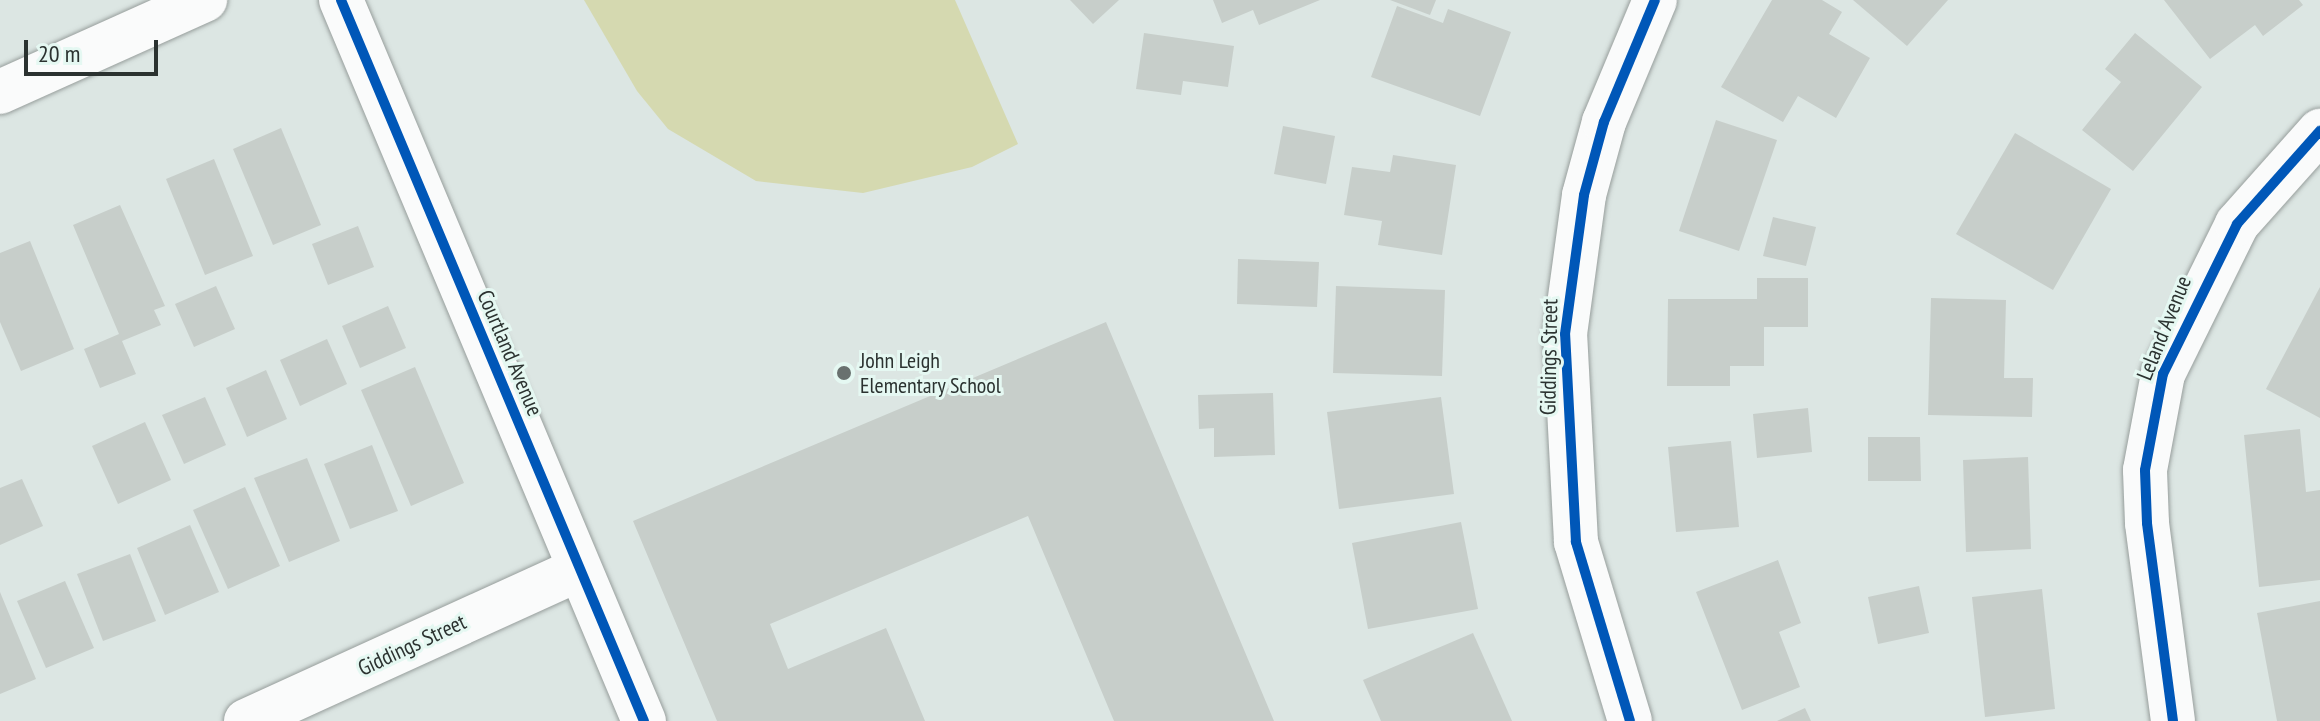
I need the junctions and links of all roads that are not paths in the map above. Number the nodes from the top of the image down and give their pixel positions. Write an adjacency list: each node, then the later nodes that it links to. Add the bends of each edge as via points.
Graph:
1 (205, 0): 4 (street)
2 (341, 0): 6 (street, Courtland Avenue)
3 (1655, 0): 9 (street, Giddings Street, via 1621,66 1600,137 1565,334 1576,542)
4 (0, 92)
5 (2320, 131): 10 (street, Leland Avenue, via 2237,224 2163,374 2145,470)
6 (579, 569): 7 (street, Giddings Street); 8 (street, Courtland Avenue)
7 (246, 721)
8 (644, 721)
9 (1630, 721)
10 (2173, 721)

